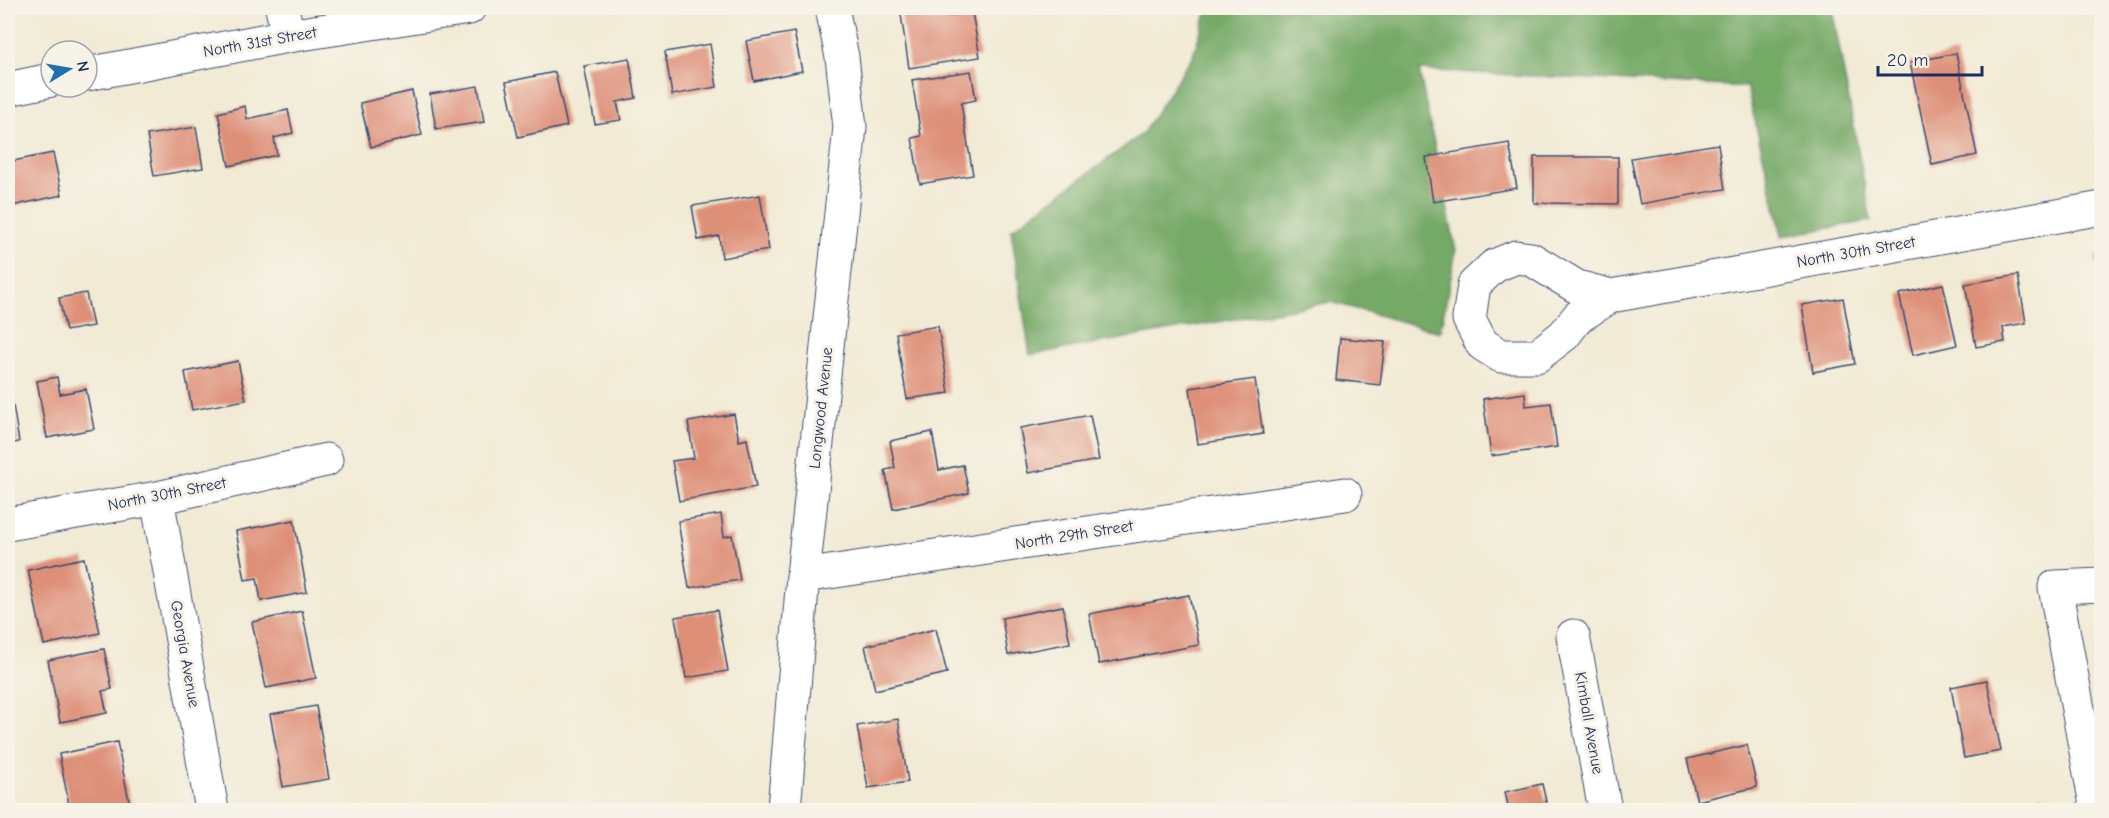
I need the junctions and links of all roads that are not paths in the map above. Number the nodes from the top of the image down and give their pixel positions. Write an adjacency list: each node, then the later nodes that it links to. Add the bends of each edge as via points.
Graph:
1 (469, 8): 3 (street, North 31st Street)
2 (832, 8): 13 (street, Longwood Avenue, via 850,127)
3 (285, 22): 4 (street, North 31st Street)
4 (99, 71)
5 (39, 83): 6 (street)
6 (8, 89)
7 (2102, 208): 8 (street, North 30th Street)
8 (1611, 296)
9 (326, 460): 11 (street, North 30th Street)
10 (1345, 494): 13 (street, North 29th Street)
11 (157, 498): 12 (street, North 30th Street); 16 (street, Georgia Avenue)
12 (8, 524)
13 (803, 576): 17 (street, Longwood Avenue)
14 (2102, 585): 19 (street, via 2055,587)
15 (1573, 636): 18 (street, Kimball Avenue)
16 (212, 810)
17 (784, 810)
18 (1605, 810)
19 (2097, 810)

